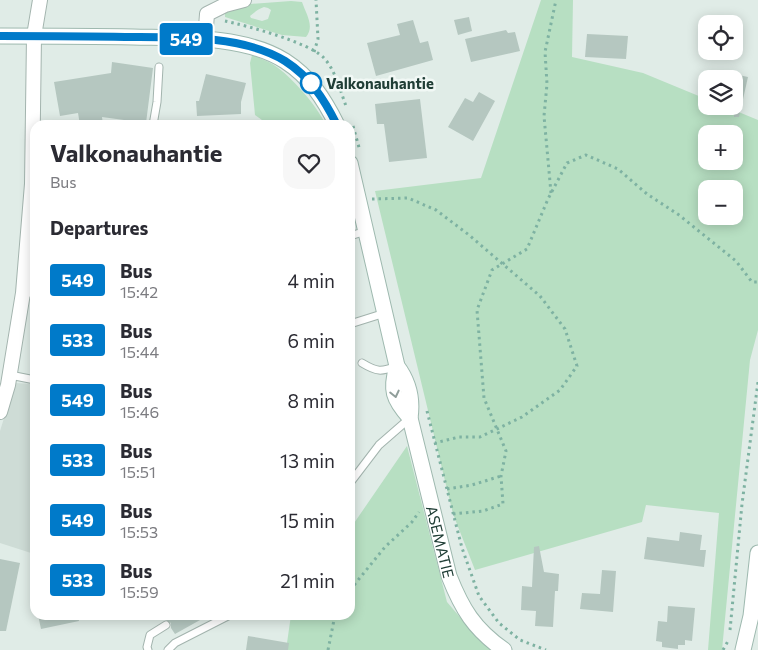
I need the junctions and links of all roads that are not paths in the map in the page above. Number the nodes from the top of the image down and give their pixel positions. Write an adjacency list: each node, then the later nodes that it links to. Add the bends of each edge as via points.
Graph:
1 (40, 0): 4 (street)
2 (244, 0): 5 (street, via 207,14)
3 (0, 36): 4 (street)
4 (34, 36): 5 (street); 7 (street)
5 (205, 40): 9 (street, via 262,49 285,61 308,78)
6 (159, 66): 8 (lane)
7 (34, 120)
8 (154, 120)
9 (334, 120)
10 (355, 183): 11 (street, ASEMATIE)
11 (367, 231): 12 (lane); 15 (street, ASEMATIE)
12 (355, 235)
13 (30, 257): 14 (street)
14 (29, 293): 19 (street)
15 (385, 313): 16 (lane); 18 (street, ASEMATIE)
16 (355, 322)
17 (362, 363): 18 (lane, via 373,370 383,371)
18 (397, 366): 22 (street, ASEMATIE, via 392,383 398,404)
19 (10, 375): 20 (lane); 21 (street)
20 (30, 379)
21 (0, 412)
22 (410, 418): 23 (lane, via 379,445); 29 (street, ASEMATIE, via 449,576 458,599 472,622)
23 (355, 476)
24 (758, 553): 30 (street, via 751,616)
25 (220, 620): 28 (lane, via 175,643)
26 (166, 625): 27 (lane, via 150,635)
27 (148, 650)
28 (168, 650)
29 (504, 650)
30 (743, 650)

